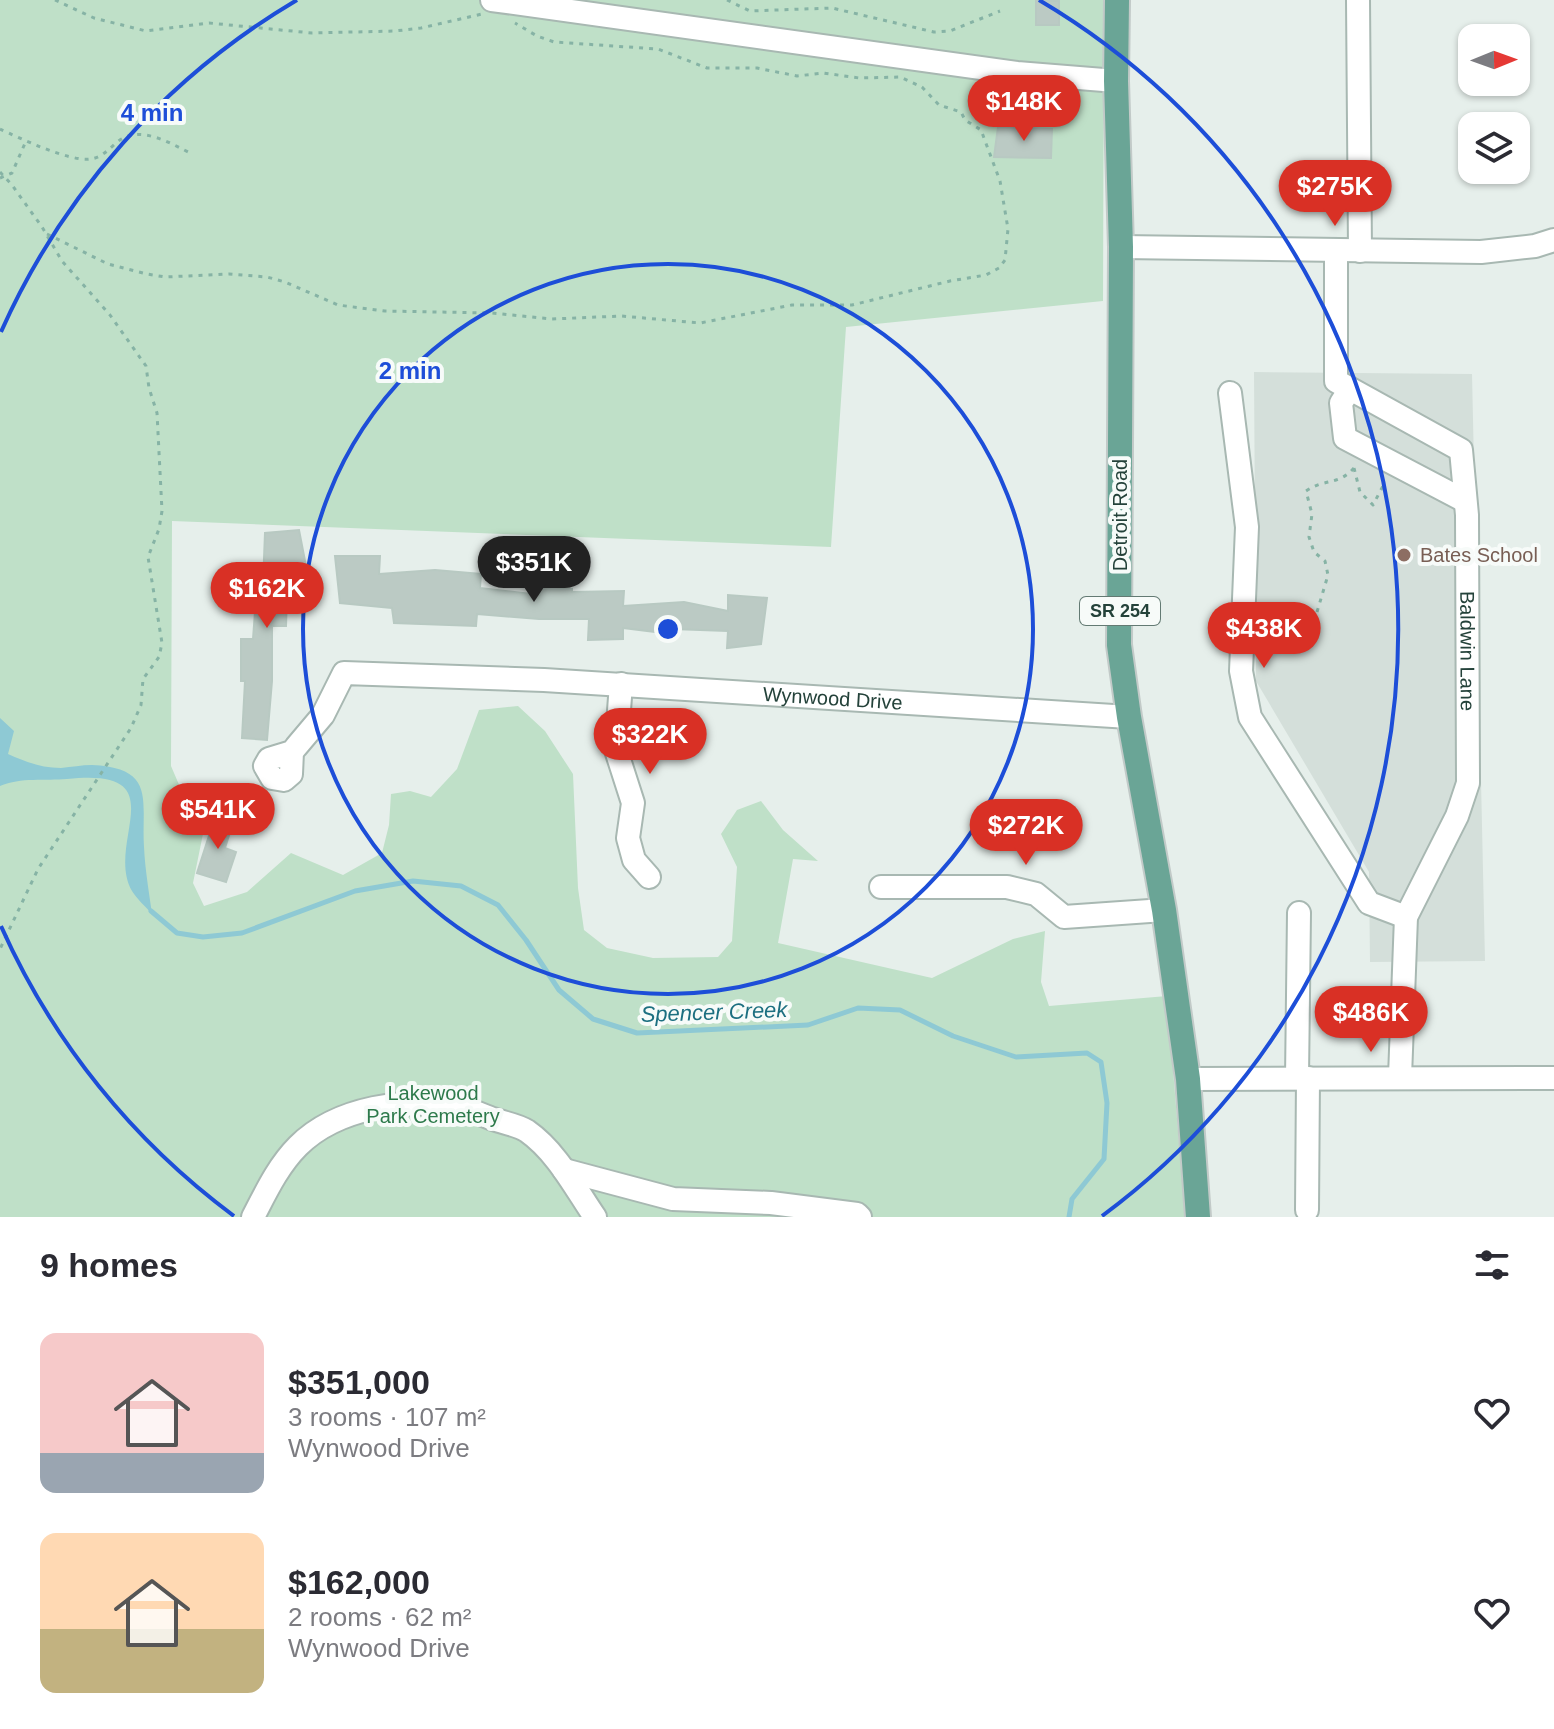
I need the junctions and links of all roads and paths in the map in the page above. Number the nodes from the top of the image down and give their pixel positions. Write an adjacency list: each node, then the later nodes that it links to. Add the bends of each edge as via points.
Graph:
1 (55, 0): 5 (path, via 94,18 146,31 203,23 312,33 395,31)
2 (727, 0): 6 (path, via 750,11 842,9 934,32)
3 (1117, 0): 8 (main road, Detroit Road / SR 254)
4 (1358, 0): 20 (street)
5 (489, 7): 8 (street)
6 (1000, 11)
7 (510, 20): 16 (path, via 554,42 658,49 707,68 915,82 939,105 961,112 981,130 1005,207 1005,260 986,275 869,302 792,305 692,323 342,306 267,277 136,272 100,261)
8 (1116, 81): 18 (main road, Detroit Road / SR 254)
9 (0, 129): 10 (path)
10 (26, 141): 11 (path, via 89,159 123,137 143,134); 12 (path)
11 (192, 154)
12 (15, 169): 14 (path); 15 (path)
13 (0, 172): 14 (path)
14 (3, 178): 15 (path)
15 (14, 188): 16 (path)
16 (47, 234): 34 (path, via 68,269 146,366 157,408 162,518 148,557 162,643 143,679 139,711 31,882)
17 (1554, 240): 20 (street, via 1481,252)
18 (1121, 247): 19 (street); 27 (main road, Detroit Road / SR 254, via 1119,645)
19 (1336, 251): 20 (street); 21 (street, via 1336,381)
20 (1360, 251)
21 (1350, 389): 24 (street, Baldwin Lane, via 1461,450); 24 (street, via 1341,403 1345,438)
22 (1230, 393): 33 (street, via 1247,527 1241,671 1250,717 1369,903)
23 (1384, 484): 25 (path, via 1373,505 1360,492 1354,468 1345,478 1306,491 1312,514 1309,537 1328,575)
24 (1465, 501): 33 (street, Baldwin Lane, via 1468,783)
25 (1317, 612)
26 (621, 684): 27 (street, Wynwood Drive); 28 (street, Wynwood Drive, via 344,673 323,715); 29 (street, via 616,750 633,803 628,838 634,860)
27 (1129, 717): 31 (main road, Detroit Road / SR 254)
28 (292, 752)
29 (649, 877)
30 (881, 887): 31 (street, via 1007,887 1036,894 1064,917)
31 (1164, 910): 38 (main road, Detroit Road / SR 254)
32 (1299, 913): 36 (street)
33 (1406, 917): 35 (street, Baldwin Lane)
34 (0, 949)
35 (1400, 1077): 36 (street); 37 (street)
36 (1303, 1078): 38 (street); 40 (street)
37 (1554, 1078)
38 (1188, 1079): 44 (main road, Detroit Road / SR 254)
39 (564, 1170): 41 (street, via 526,1131 460,1107 387,1106 327,1124 300,1144); 42 (street); 43 (street, via 673,1199 771,1203)
40 (1307, 1210)
41 (253, 1217)
42 (595, 1217)
43 (860, 1217)
44 (1198, 1217)

